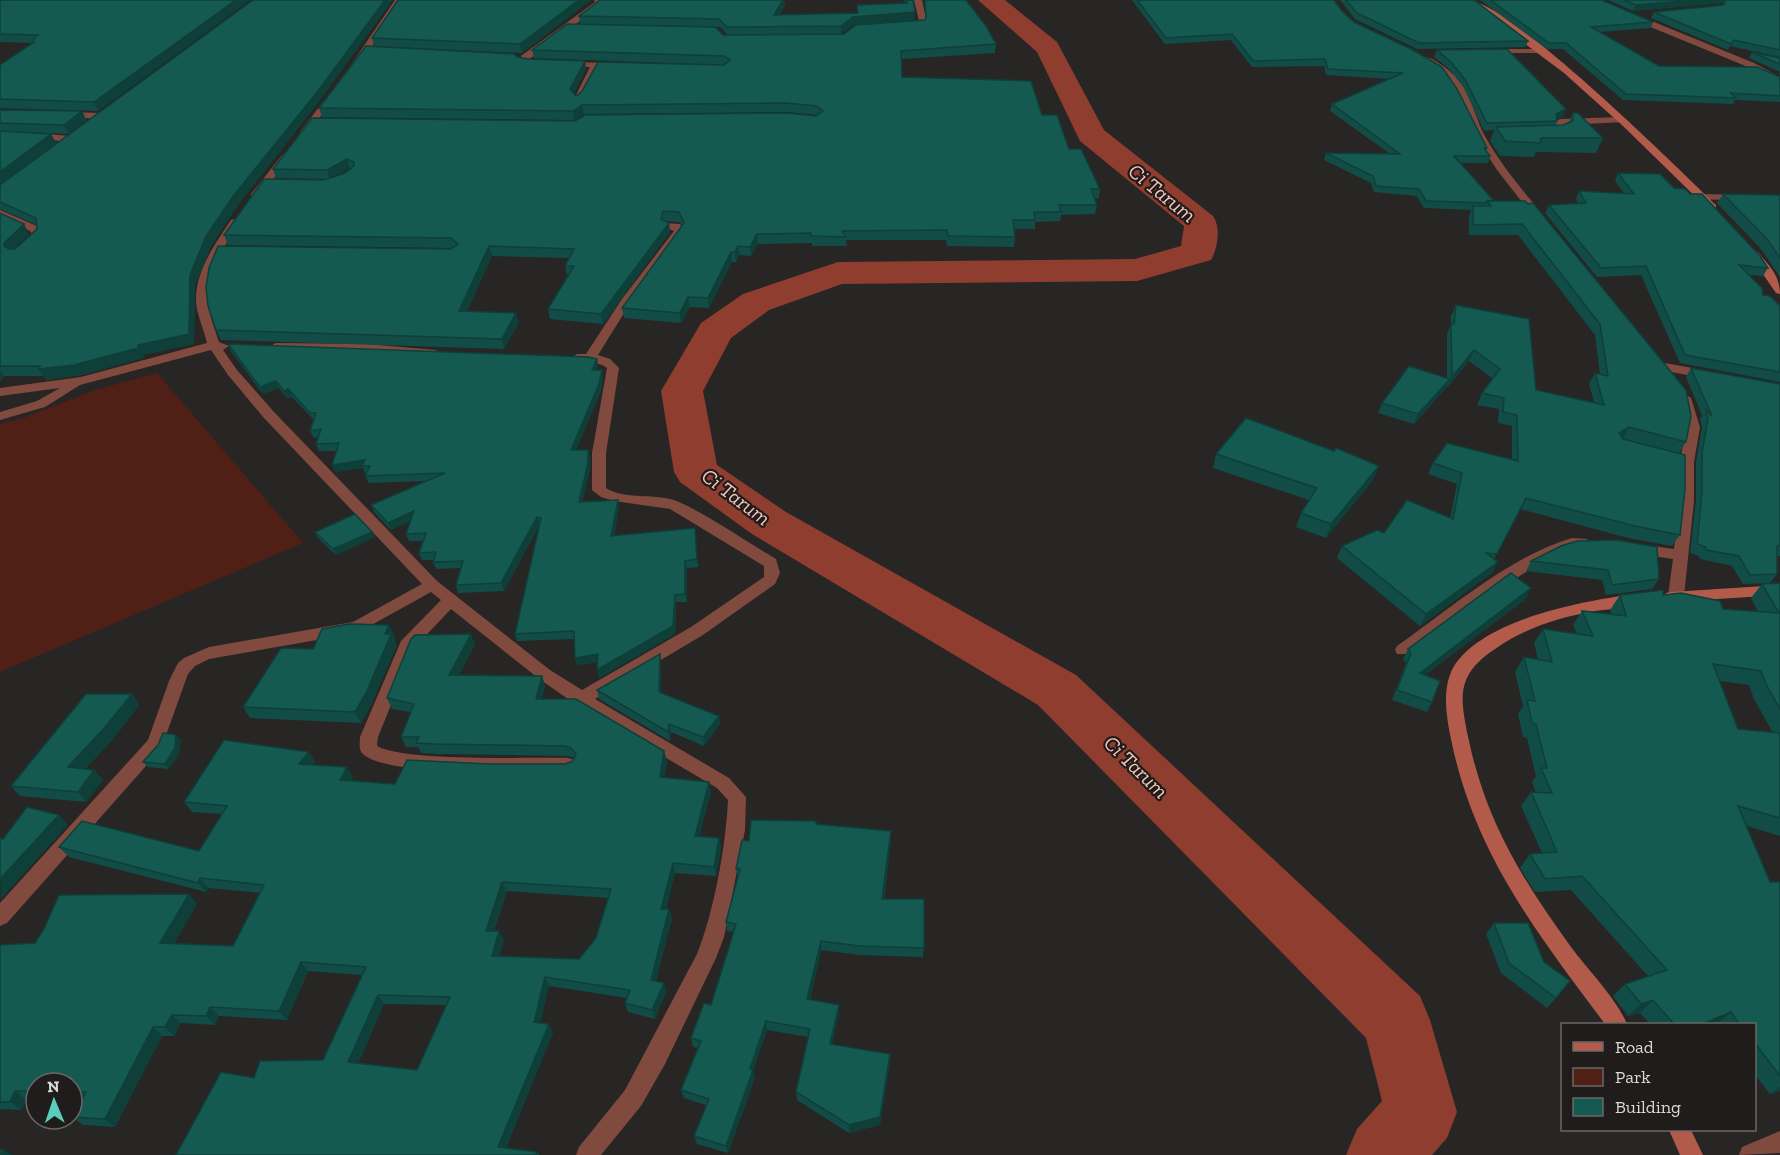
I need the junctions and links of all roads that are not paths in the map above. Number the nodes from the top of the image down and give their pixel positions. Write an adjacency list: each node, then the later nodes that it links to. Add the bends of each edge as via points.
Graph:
1 (399, 0): 11 (street)
2 (918, 0): 7 (street, via 922,23)
3 (1471, 0): 14 (main road)
4 (599, 2): 5 (street); 8 (street)
5 (609, 3)
6 (1650, 13): 10 (street, via 1628,14)
7 (897, 26)
8 (566, 28): 9 (street); 17 (street, via 527,60)
9 (578, 28)
10 (1698, 43): 16 (street); 22 (street)
11 (366, 50): 12 (street); 21 (street)
12 (377, 51)
13 (1485, 51): 14 (street)
14 (1541, 51): 28 (main road)
15 (1438, 52): 41 (street, via 1415,53 1453,78 1500,168)
16 (1745, 53)
17 (513, 57)
18 (558, 64): 19 (street)
19 (595, 65): 20 (street); 24 (street)
20 (624, 65)
21 (351, 72)
22 (1780, 80)
23 (339, 87): 32 (street, via 318,122)
24 (578, 99)
25 (114, 107): 27 (street)
26 (60, 115): 27 (street)
27 (102, 116): 29 (street)
28 (1622, 120): 30 (street, via 1560,122 1562,132); 37 (main road)
29 (86, 128)
30 (1545, 134)
31 (25, 135): 33 (street, via 74,137)
32 (299, 139)
33 (60, 146)
34 (292, 148): 35 (street)
35 (264, 183): 36 (street); 46 (street, via 242,212 202,282 201,294)
36 (276, 183)
37 (1702, 197): 38 (street); 40 (main road)
38 (1780, 199)
39 (0, 213): 44 (street, via 35,229 37,235)
40 (1721, 216)
41 (1544, 223)
42 (668, 225): 51 (street, via 679,231 626,301)
43 (1750, 248): 45 (main road)
44 (15, 254)
45 (1780, 291)
46 (214, 345): 47 (street); 53 (street); 59 (street, via 269,415)
47 (233, 346)
48 (263, 346): 49 (street)
49 (448, 354)
50 (568, 357): 51 (street)
51 (590, 358): 64 (street, via 610,363 613,368 599,453 599,490 675,506 771,563 773,573 770,580 697,631)
52 (1722, 377): 58 (street, via 1662,364 1686,399 1693,427 1682,460 1687,501)
53 (82, 381): 54 (street); 55 (street, via 41,404)
54 (0, 392)
55 (0, 416)
56 (1597, 543): 63 (street, via 1572,543 1551,549)
57 (1628, 548): 58 (street)
58 (1681, 555): 61 (street)
59 (432, 585): 62 (street); 66 (street, via 357,627 195,658 182,669 155,744)
60 (1780, 590): 61 (main road)
61 (1676, 596): 67 (main road, via 1597,604 1517,628 1487,644 1462,667 1455,689 1463,764 1497,854 1541,922)
62 (451, 600): 64 (street); 65 (street, via 406,645 369,737 368,749 380,756 423,762)
63 (1403, 650)
64 (581, 699): 70 (street, via 723,783 737,797 738,809 714,937 706,958 633,1098)
65 (568, 765)
66 (0, 917)
67 (1616, 1023)
68 (1680, 1131): 71 (main road)
69 (1780, 1142): 72 (street)
70 (587, 1155)
71 (1692, 1155)
72 (1750, 1155)

